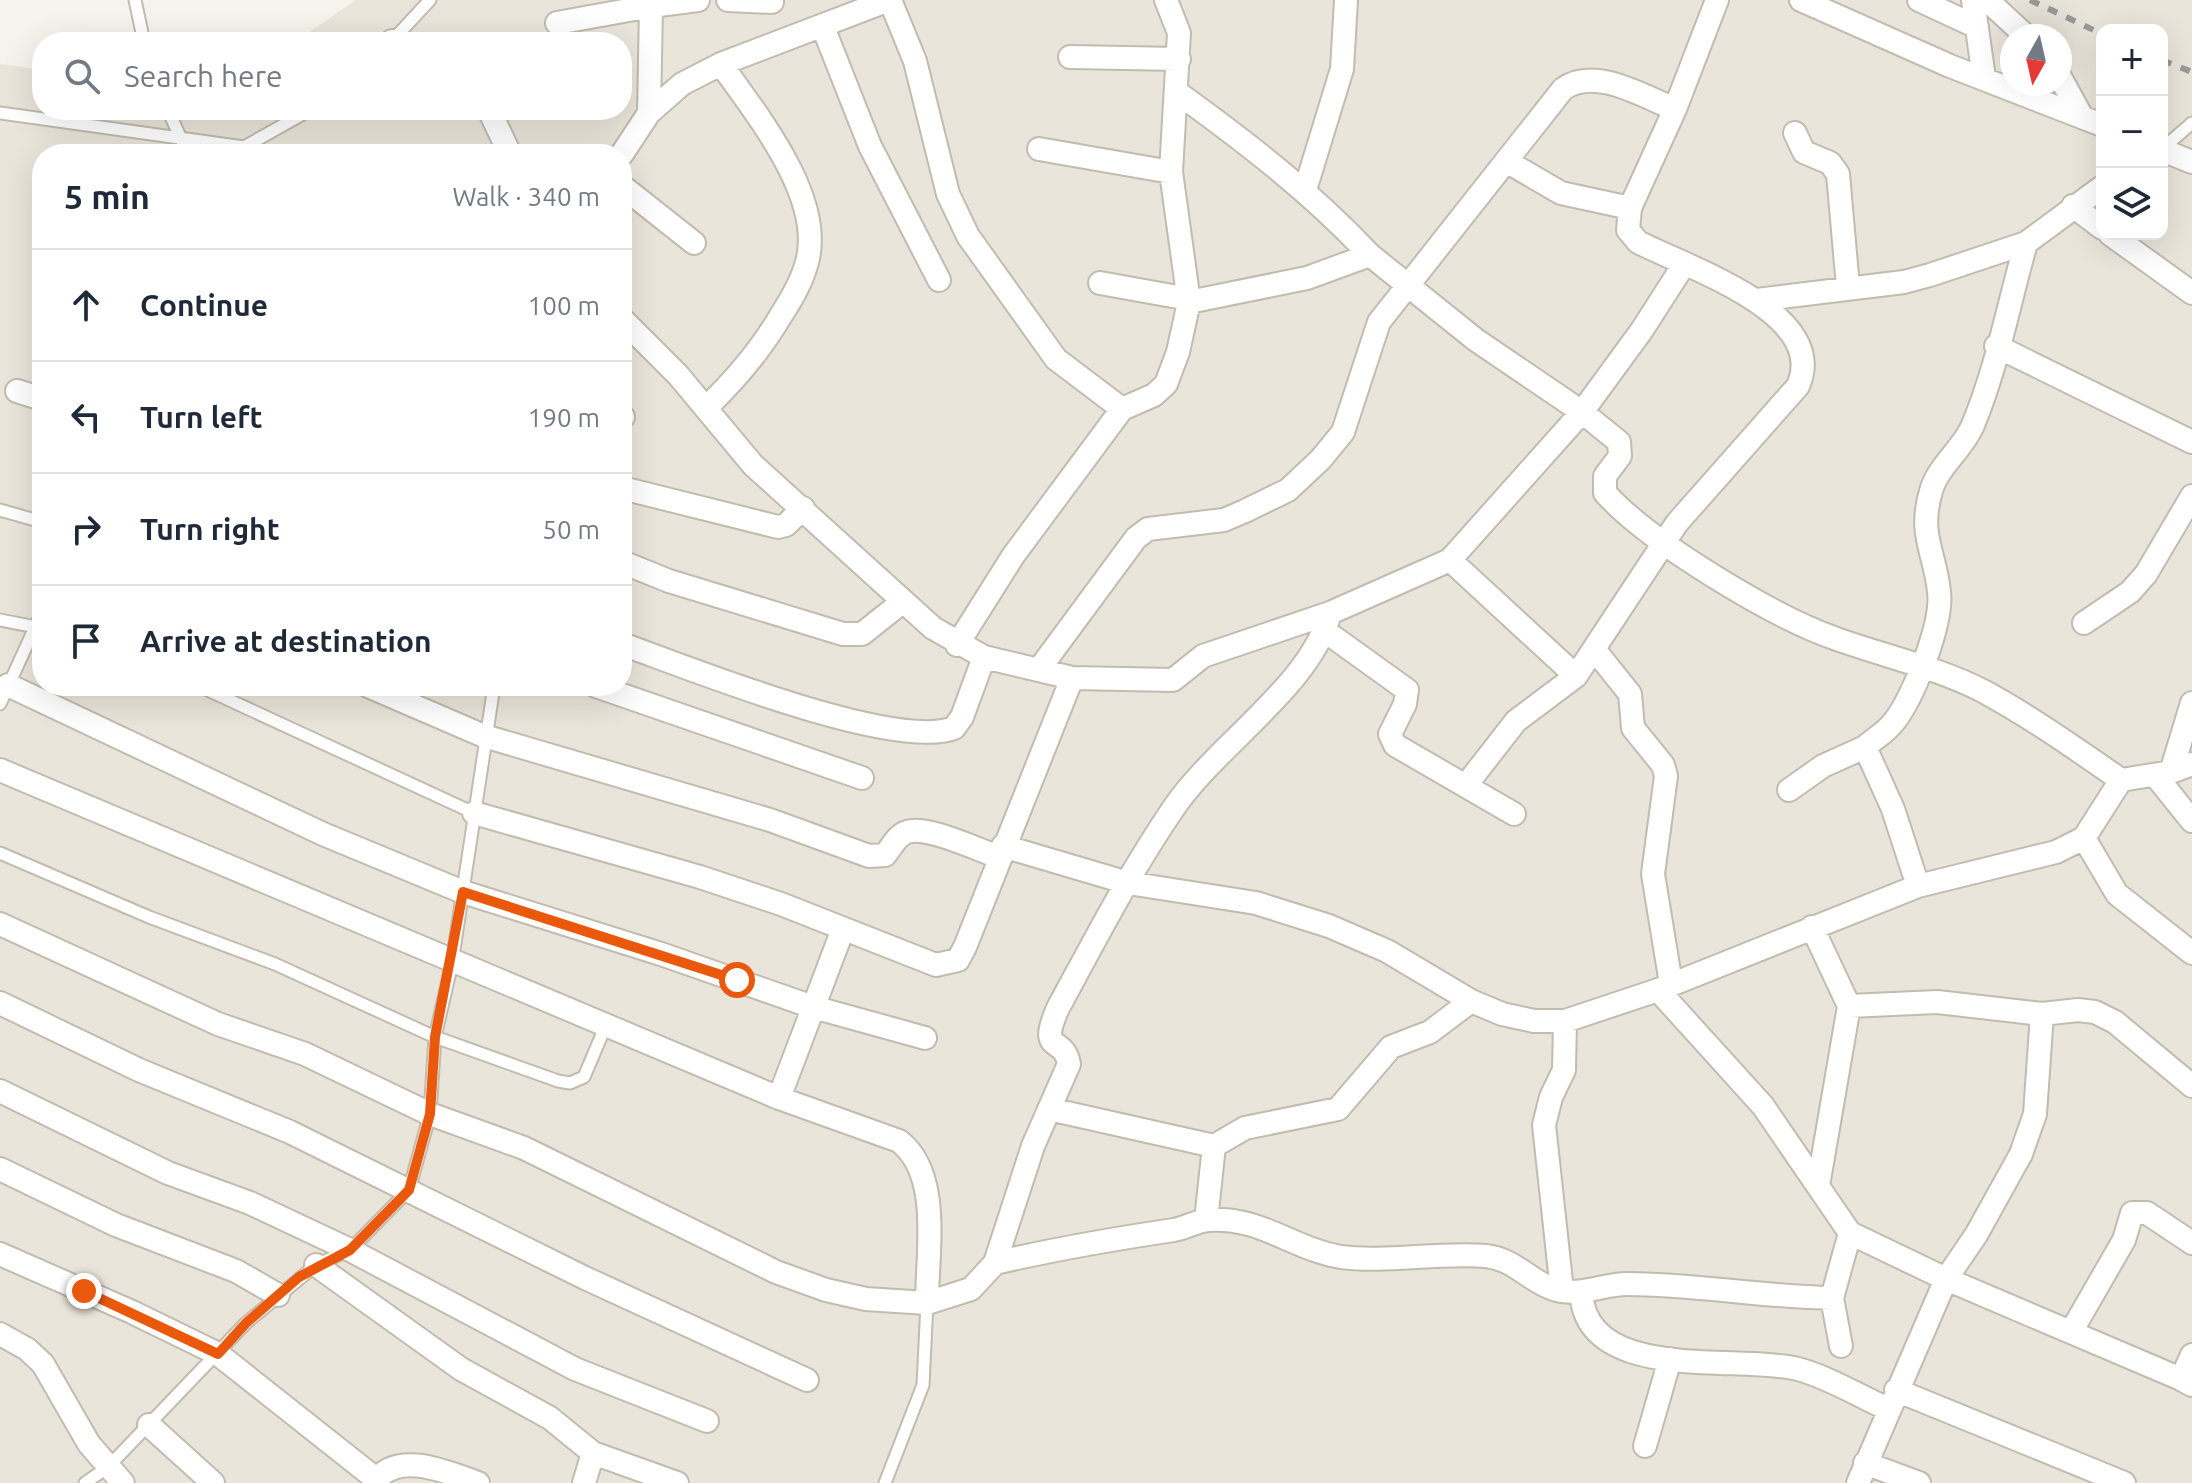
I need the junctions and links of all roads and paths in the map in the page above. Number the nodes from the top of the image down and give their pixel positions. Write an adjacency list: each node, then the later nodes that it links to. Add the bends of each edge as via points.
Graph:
1 (135, 0): 19 (lane)
2 (430, 0): 20 (lane)
3 (698, 0): 14 (street)
4 (728, 0): 13 (street)
5 (890, 0): 17 (street); 72 (street, via 915,61 948,194 968,236 1056,359)
6 (1166, 0): 22 (street, via 1179,33)
7 (1346, 0): 49 (street, via 1342,69)
8 (1717, 0): 27 (street)
9 (1801, 0): 24 (street)
10 (1919, 0): 18 (street)
11 (1973, 0): 18 (street)
12 (1987, 0): 16 (street)
13 (772, 2)
14 (651, 6): 15 (street); 29 (street)
15 (557, 23)
16 (2013, 24)
17 (823, 27): 23 (street); 60 (street, via 870,146)
18 (1977, 27): 24 (street)
19 (142, 32)
20 (401, 32)
21 (1070, 57): 22 (street)
22 (1179, 59): 25 (street)
23 (721, 64): 29 (street, via 682,84); 71 (street, via 787,165 810,245 801,280 766,340)
24 (1984, 78): 35 (street)
25 (1178, 93): 48 (street); 49 (street)
26 (2072, 94): 35 (street)
27 (1675, 109): 46 (street, via 1604,81 1573,82); 53 (street)
28 (0, 113): 30 (lane)
29 (649, 113): 42 (street)
30 (32, 118)
31 (46, 120): 38 (lane)
32 (173, 120): 38 (lane)
33 (293, 120): 40 (lane)
34 (494, 120): 41 (street)
35 (2092, 121)
36 (2192, 123): 43 (lane)
37 (1795, 133): 62 (street, via 1804,152 1833,165 1838,174)
38 (182, 141): 39 (lane)
39 (202, 144)
40 (253, 144)
41 (505, 144)
42 (629, 144)
43 (2168, 144)
44 (1039, 149): 48 (street)
45 (2168, 152): 47 (street)
46 (1506, 161): 53 (street, via 1561,193); 63 (street, via 1443,236)
47 (2192, 162)
48 (1171, 172): 65 (street)
49 (1305, 190): 58 (street)
50 (2096, 191): 52 (street)
51 (632, 194): 56 (street)
52 (2073, 206): 54 (street); 57 (street)
53 (1630, 208): 59 (street, via 1628,230 1638,242)
54 (2096, 223)
55 (2118, 240): 64 (street)
56 (694, 243)
57 (2026, 243): 62 (street, via 1904,282); 68 (street)
58 (1370, 255): 63 (street); 65 (street, via 1307,278)
59 (1683, 266): 66 (street); 73 (street)
60 (939, 280)
61 (1100, 283): 65 (street)
62 (1848, 287): 66 (street)
63 (1409, 288): 73 (street); 94 (street, via 1379,322 1343,432 1321,459 1288,490 1224,520 1148,529 1125,551)
64 (2192, 293)
65 (1189, 300): 72 (street, via 1166,384)
66 (1757, 300): 80 (street, via 1797,338 1804,371 1798,386)
67 (632, 330): 71 (street)
68 (1996, 346): 74 (street); 93 (street, via 1968,436 1933,483 1925,510 1926,545 1940,605)
69 (17, 391): 70 (street)
70 (32, 396)
71 (706, 408): 77 (street, via 753,465)
72 (1122, 409): 89 (street, via 1013,556)
73 (1582, 412): 80 (street, via 1619,442 1620,456 1605,476 1605,493); 81 (street)
74 (2192, 442)
75 (632, 490): 77 (street, via 778,527)
76 (2192, 496): 86 (street, via 2146,574 2130,592)
77 (803, 508): 83 (street)
78 (0, 510): 79 (lane)
79 (32, 519)
80 (1664, 542): 91 (street); 93 (street, via 1778,613 1831,638)
81 (1450, 560): 85 (street); 95 (street)
82 (632, 566): 83 (street, via 854,635 870,629)
83 (901, 603): 89 (street)
84 (0, 620): 87 (lane)
85 (1328, 622): 96 (street, via 1203,656 1173,680); 110 (street, via 1407,690 1390,734 1395,745); 118 (street, via 1310,659 1175,806)
86 (2084, 623)
87 (32, 627)
88 (32, 641): 97 (lane)
89 (957, 645): 92 (street)
90 (632, 647): 92 (street, via 797,705 893,731 932,733 954,728 962,717)
91 (1594, 649): 95 (street); 126 (street, via 1630,694 1633,728 1666,776 1653,874)
92 (984, 657): 94 (street)
93 (1921, 666): 104 (street, via 1893,724); 109 (street, via 1981,691)
94 (1040, 668): 96 (street)
95 (1576, 676): 110 (street, via 1516,721)
96 (1072, 678): 116 (street)
97 (4, 695): 120 (street)
98 (221, 696): 112 (lane)
99 (391, 696): 103 (street)
100 (492, 696): 103 (lane)
101 (625, 696): 108 (street)
102 (2192, 703): 107 (street)
103 (484, 736): 112 (lane); 116 (street, via 770,820 869,856 885,855 901,835 912,831)
104 (1865, 747): 111 (street, via 1823,766); 119 (street, via 1893,809)
105 (2192, 764): 107 (street)
106 (0, 770): 125 (street)
107 (2163, 773): 109 (street); 114 (street)
108 (862, 778)
109 (2121, 780): 115 (street)
110 (1467, 784): 113 (street)
111 (1789, 790)
112 (474, 813): 120 (lane); 123 (street, via 641,858)
113 (1514, 814)
114 (2192, 821)
115 (2084, 838): 119 (street, via 2016,864); 124 (street, via 2117,894)
116 (1001, 852): 118 (street); 123 (street, via 965,947 948,965 920,960)
117 (0, 853): 134 (lane, via 275,964)
118 (1128, 883): 127 (street, via 1256,903 1329,926 1387,951); 139 (street, via 1050,1025 1050,1041 1069,1064)
119 (1918, 886): 122 (street)
120 (463, 892): 125 (lane); 130 (street)
121 (0, 924): 140 (street, via 218,1024 305,1054)
122 (1812, 927): 126 (street); 129 (street)
123 (843, 929): 130 (street)
124 (2192, 953)
125 (452, 963): 133 (street); 134 (lane)
126 (1664, 987): 132 (street); 143 (street, via 1763,1106)
127 (1471, 1001): 132 (street, via 1523,1018); 141 (street, via 1430,1032 1391,1047 1338,1109 1245,1128)
128 (0, 1003): 144 (street)
129 (1849, 1006): 131 (street, via 1937,1002); 143 (street)
130 (813, 1007): 135 (street); 138 (street)
131 (2042, 1014): 136 (street, via 2095,1012 2115,1022); 152 (street, via 2035,1114 2021,1154)
132 (1565, 1021): 153 (street, via 1564,1070 1544,1125)
133 (606, 1025): 134 (lane, via 584,1077 570,1083); 138 (street)
134 (435, 1037): 140 (lane)
135 (925, 1038)
136 (2192, 1086)
137 (0, 1091): 148 (street, via 168,1173 250,1203)
138 (779, 1098): 156 (street, via 899,1141 914,1152 928,1186)
139 (1049, 1109): 141 (street); 150 (street)
140 (430, 1114): 144 (lane); 156 (street, via 524,1148 776,1272 866,1299)
141 (1214, 1146): 145 (street)
142 (0, 1169): 154 (street, via 116,1225 236,1271)
143 (1818, 1186): 146 (street)
144 (409, 1190): 148 (lane); 163 (street)
145 (1206, 1220): 150 (street); 153 (street, via 1261,1225 1342,1257 1490,1257 1517,1267 1536,1284)
146 (1850, 1233): 152 (street); 155 (street)
147 (2192, 1243): 157 (street, via 2147,1213 2132,1213 2124,1240)
148 (350, 1250): 151 (lane); 166 (street, via 575,1369)
149 (0, 1254): 160 (street)
150 (995, 1263): 156 (street, via 971,1289)
151 (316, 1265): 154 (lane); 169 (street, via 461,1369 550,1418)
152 (1946, 1279): 157 (street); 165 (street)
153 (1571, 1292): 155 (street, via 1624,1284); 162 (street, via 1602,1339)
154 (278, 1295): 160 (lane)
155 (1832, 1298): 159 (street)
156 (927, 1303): 178 (lane, via 923,1385)
157 (2071, 1332): 164 (street)
158 (0, 1334): 171 (street, via 43,1364 89,1444)
159 (1841, 1346)
160 (218, 1354): 167 (lane); 172 (street)
161 (2192, 1355): 164 (street)
162 (1670, 1359): 165 (street, via 1800,1370); 168 (street)
163 (807, 1380)
164 (2186, 1382)
165 (1892, 1400): 170 (street); 180 (street)
166 (707, 1421)
167 (149, 1425): 171 (lane); 174 (street)
168 (1645, 1446)
169 (593, 1453): 176 (street); 177 (street)
170 (1862, 1473): 179 (street)
171 (116, 1475): 173 (lane)
172 (375, 1481): 175 (street, via 392,1466 404,1465)
173 (85, 1483)
174 (213, 1483)
175 (478, 1483)
176 (584, 1483)
177 (677, 1483)
178 (885, 1483)
179 (1919, 1483)
180 (2124, 1483)

